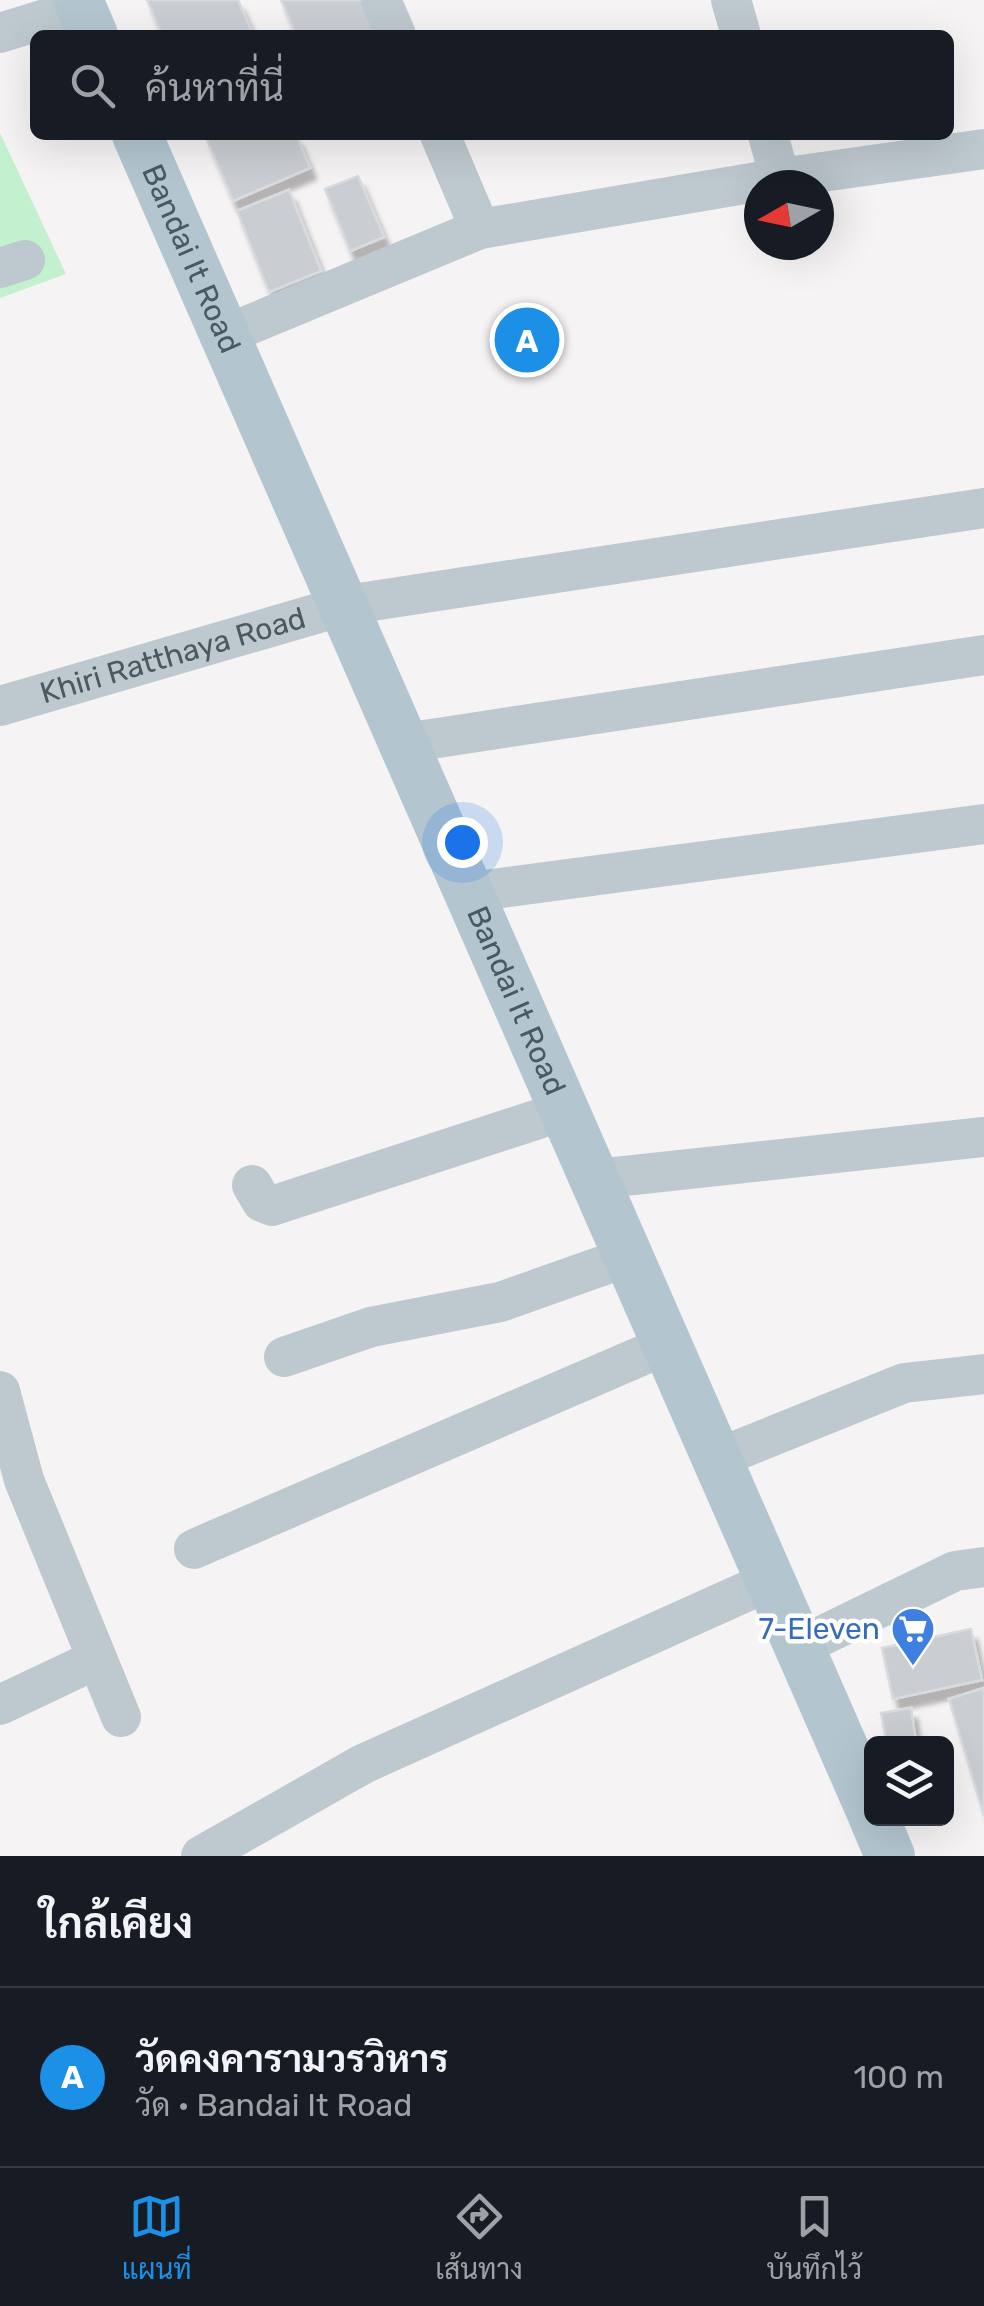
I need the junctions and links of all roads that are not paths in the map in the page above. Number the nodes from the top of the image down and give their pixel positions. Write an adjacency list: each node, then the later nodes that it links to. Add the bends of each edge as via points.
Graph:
1 (381, 0): 4 (street)
2 (731, 0): 5 (street)
3 (84, 14): 6 (street)
4 (394, 30)
5 (739, 30)
6 (0, 34)
7 (139, 140): 15 (main road, Bandai It Road)
8 (442, 140): 14 (street)
9 (769, 140): 11 (street)
10 (984, 149): 12 (street)
11 (778, 170)
12 (834, 170)
13 (744, 184): 14 (street)
14 (480, 229): 15 (street)
15 (226, 335): 17 (main road, Bandai It Road)
16 (984, 508): 17 (street, Khiri Ratthaya Road)
17 (346, 605): 19 (street, Khiri Ratthaya Road); 20 (main road, Bandai It Road)
18 (984, 655): 20 (street)
19 (0, 706)
20 (405, 744): 22 (main road, Bandai It Road)
21 (984, 824): 22 (street)
22 (470, 892): 23 (main road, Bandai It Road)
23 (566, 1110): 25 (main road, Bandai It Road); 26 (street, via 272,1206)
24 (984, 1137): 25 (street)
25 (596, 1179): 27 (main road, Bandai It Road)
26 (252, 1184)
27 (630, 1256): 28 (main road, Bandai It Road); 29 (street, via 487,1306 371,1326)
28 (669, 1344): 32 (main road, Bandai It Road); 33 (street)
29 (284, 1358)
30 (984, 1374): 32 (street, via 904,1383)
31 (0, 1392): 37 (street, via 24,1480)
32 (718, 1458): 35 (main road, Bandai It Road)
33 (194, 1549)
34 (984, 1567): 36 (street, via 955,1571)
35 (772, 1580): 36 (main road, Bandai It Road); 42 (street, via 362,1764)
36 (801, 1646): 40 (main road, Bandai It Road)
37 (97, 1659): 38 (street); 39 (street)
38 (0, 1704)
39 (121, 1717)
40 (864, 1795)
41 (877, 1826): 43 (main road, Bandai It Road)
42 (201, 1856)
43 (890, 1856)

